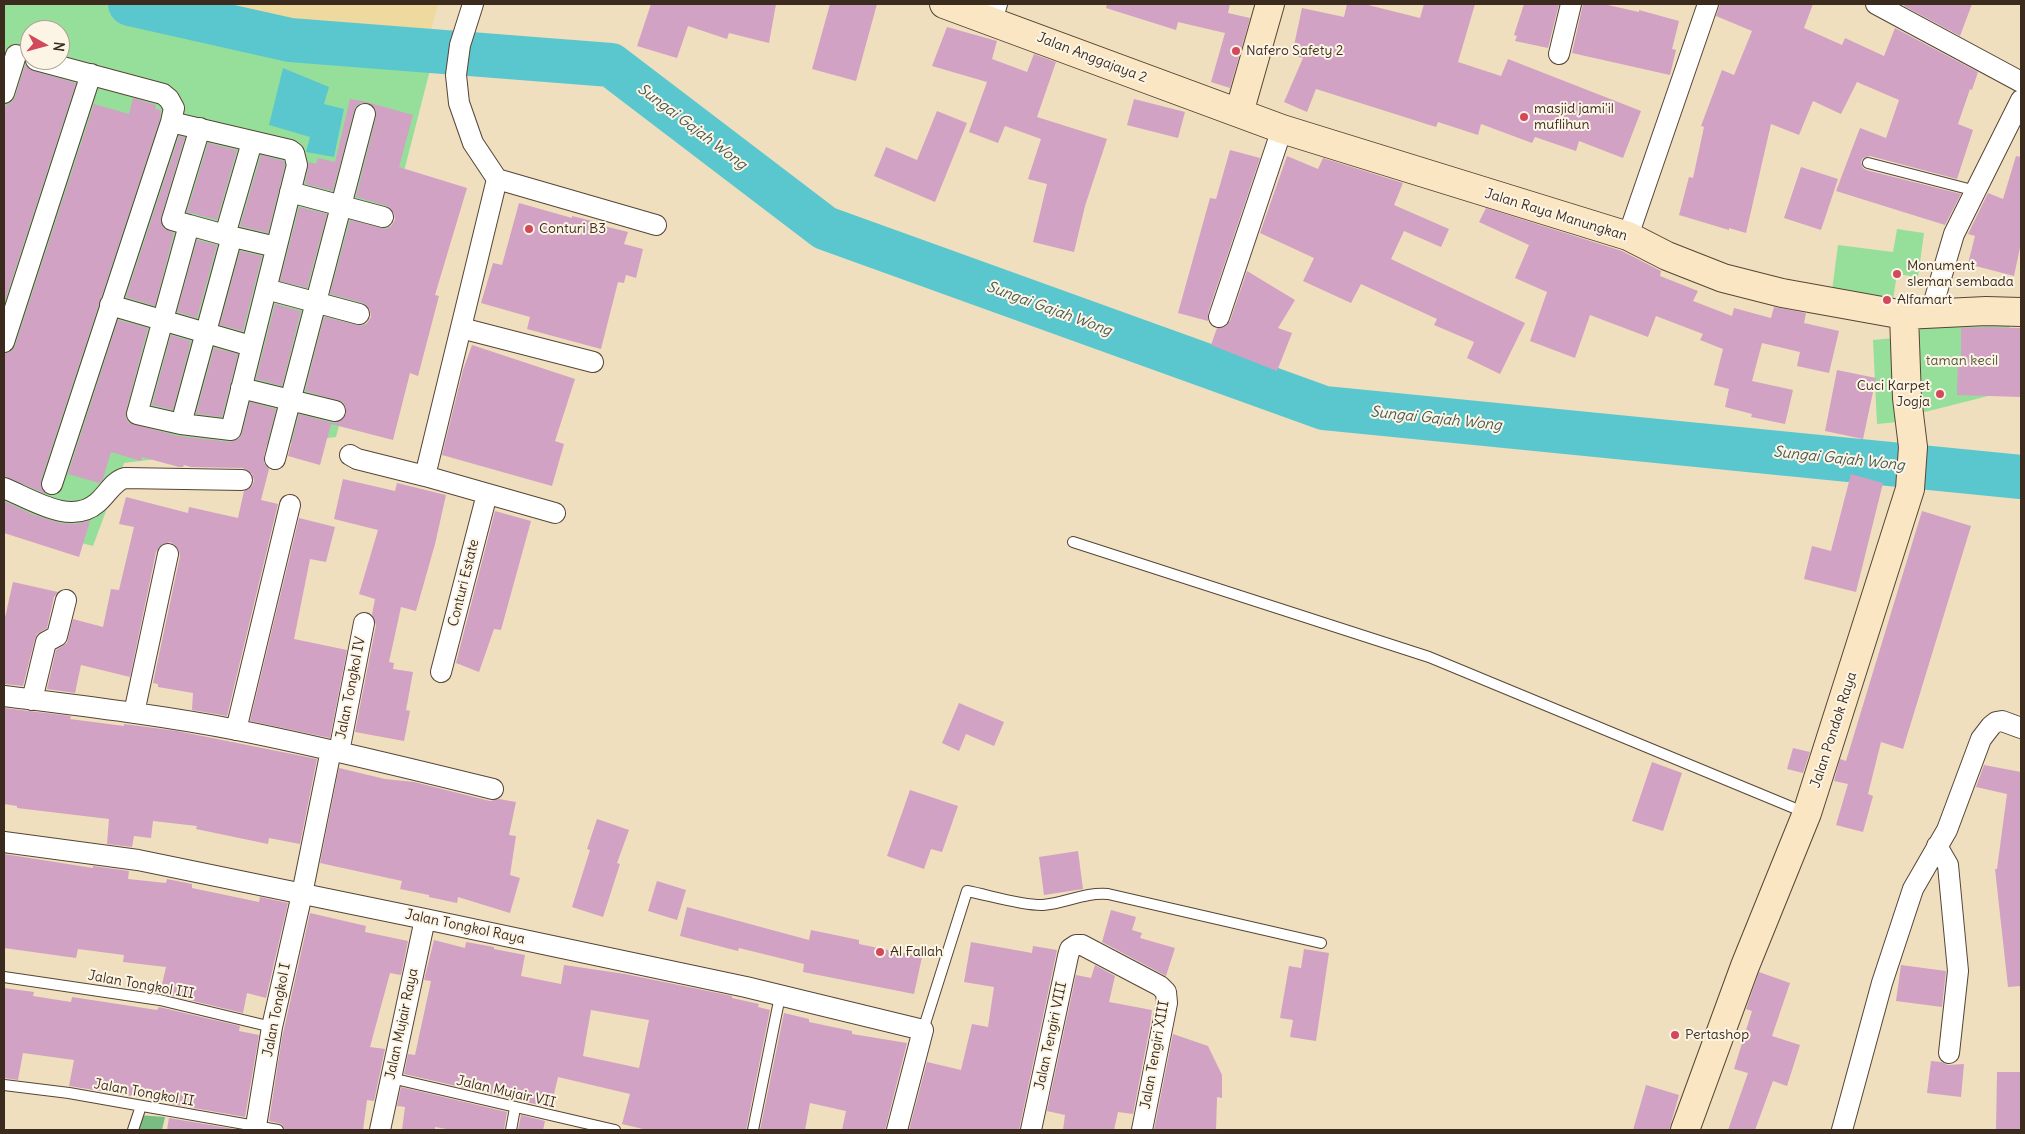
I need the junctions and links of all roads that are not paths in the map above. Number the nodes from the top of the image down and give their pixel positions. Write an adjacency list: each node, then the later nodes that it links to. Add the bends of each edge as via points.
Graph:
1 (473, 4): 22 (street, via 460,45 456,75 459,103 473,144)
2 (944, 4): 7 (street, Jalan Anggajaya 2)
3 (1270, 4): 15 (street)
4 (1571, 4): 8 (street)
5 (1708, 4): 30 (street)
6 (1876, 4): 12 (street)
7 (995, 12): 15 (street, Jalan Anggajaya 2)
8 (1559, 54)
9 (17, 55): 13 (street)
10 (70, 69): 11 (street)
11 (91, 74): 17 (street, via 162,94 174,108); 42 (street)
12 (2021, 82)
13 (4, 93)
14 (2019, 108): 23 (street)
15 (1239, 113): 19 (street, Jalan Raya Manungkan)
16 (366, 114): 25 (street)
17 (171, 122): 18 (street); 34 (street)
18 (200, 128): 20 (street); 27 (street, via 172,220)
19 (1282, 129): 30 (street, Jalan Raya Manungkan); 38 (street)
20 (252, 142): 24 (street, via 294,153 297,165); 29 (street)
21 (1868, 163): 23 (lane)
22 (497, 179): 28 (street); 40 (street)
23 (1976, 191): 37 (street)
24 (290, 192): 25 (street); 31 (street)
25 (342, 205): 26 (street); 33 (street)
26 (383, 216)
27 (189, 224): 29 (street); 39 (street)
28 (656, 225)
29 (229, 235): 31 (street); 41 (street)
30 (1628, 236): 37 (street, Jalan Raya Manungkan, via 1667,256 1723,278 1782,293)
31 (276, 248): 32 (street)
32 (266, 289): 33 (street); 43 (street)
33 (316, 302): 36 (street); 46 (street)
34 (110, 305): 39 (street); 53 (street)
35 (2021, 312): 37 (street, Jalan Raya Manungkan, via 1986,310)
36 (358, 314)
37 (1917, 315): 70 (street, Jalan Pondok Raya, via 1907,398 1913,447 1910,489)
38 (1219, 317)
39 (163, 321): 41 (street); 48 (street, via 137,414)
40 (461, 328): 44 (street); 51 (street)
41 (206, 334): 43 (street); 48 (street)
42 (4, 342)
43 (251, 346): 45 (street)
44 (593, 362)
45 (241, 388): 46 (street); 48 (street, via 231,430)
46 (291, 400): 47 (street); 50 (street)
47 (335, 411)
48 (181, 424)
49 (350, 455): 51 (street)
50 (275, 459)
51 (425, 476): 55 (street)
52 (242, 480): 54 (street, via 125,478 118,480 89,510 77,512 65,512)
53 (52, 484)
54 (4, 488)
55 (486, 494): 57 (street); 62 (street, Conturi Estate)
56 (290, 506): 67 (street)
57 (555, 513)
58 (1073, 542): 70 (lane, via 1429,657)
59 (168, 554): 65 (street)
60 (66, 600): 64 (street, via 57,636 46,642)
61 (364, 623): 68 (street, Jalan Tongkol IV)
62 (441, 672)
63 (4, 696): 64 (street)
64 (32, 700): 65 (street)
65 (134, 713): 67 (street)
66 (2021, 728): 72 (street, via 2002,720 1991,726 1981,739 1947,830)
67 (236, 730): 68 (street)
68 (335, 751): 69 (street); 73 (street, Jalan Tongkol IV)
69 (493, 789)
70 (1807, 813): 96 (street, Jalan Pondok Raya, via 1745,966)
71 (4, 842): 73 (street, Jalan Tongkol Raya, via 138,860)
72 (1937, 846): 81 (street, via 1948,865 1958,971); 97 (street, via 1913,889 1900,923)
73 (302, 894): 74 (street, Jalan Tongkol Raya); 79 (street, Jalan Tongkol I)
74 (425, 919): 78 (street, Jalan Tongkol Raya); 82 (street, Jalan Mujair Raya)
75 (1321, 943): 80 (lane, via 1097,892 1044,905 967,891)
76 (1076, 945): 94 (street, Jalan Tengiri VIII, via 1068,956); 95 (street, Jalan Tengiri XIII, via 1160,986 1166,992 1167,1003)
77 (4, 977): 79 (lane, Jalan Tongkol III, via 160,1000)
78 (780, 996): 80 (street, Jalan Tongkol Raya); 92 (lane)
79 (272, 1028): 86 (street, Jalan Tongkol I)
80 (923, 1030): 93 (street)
81 (1949, 1054)
82 (391, 1078): 85 (lane, Jalan Mujair VII); 89 (street, Jalan Mujair Raya)
83 (4, 1085): 84 (lane, Jalan Tongkol II)
84 (140, 1106): 86 (lane, Jalan Tongkol II); 87 (lane)
85 (515, 1108): 90 (lane); 91 (lane, Jalan Mujair VII)
86 (256, 1126): 88 (lane, Jalan Tongkol II)
87 (133, 1130)
88 (278, 1130)
89 (380, 1130)
90 (510, 1130)
91 (615, 1130)
92 (753, 1130)
93 (897, 1130)
94 (1031, 1130)
95 (1142, 1130)
96 (1685, 1130)
97 (1842, 1130)

